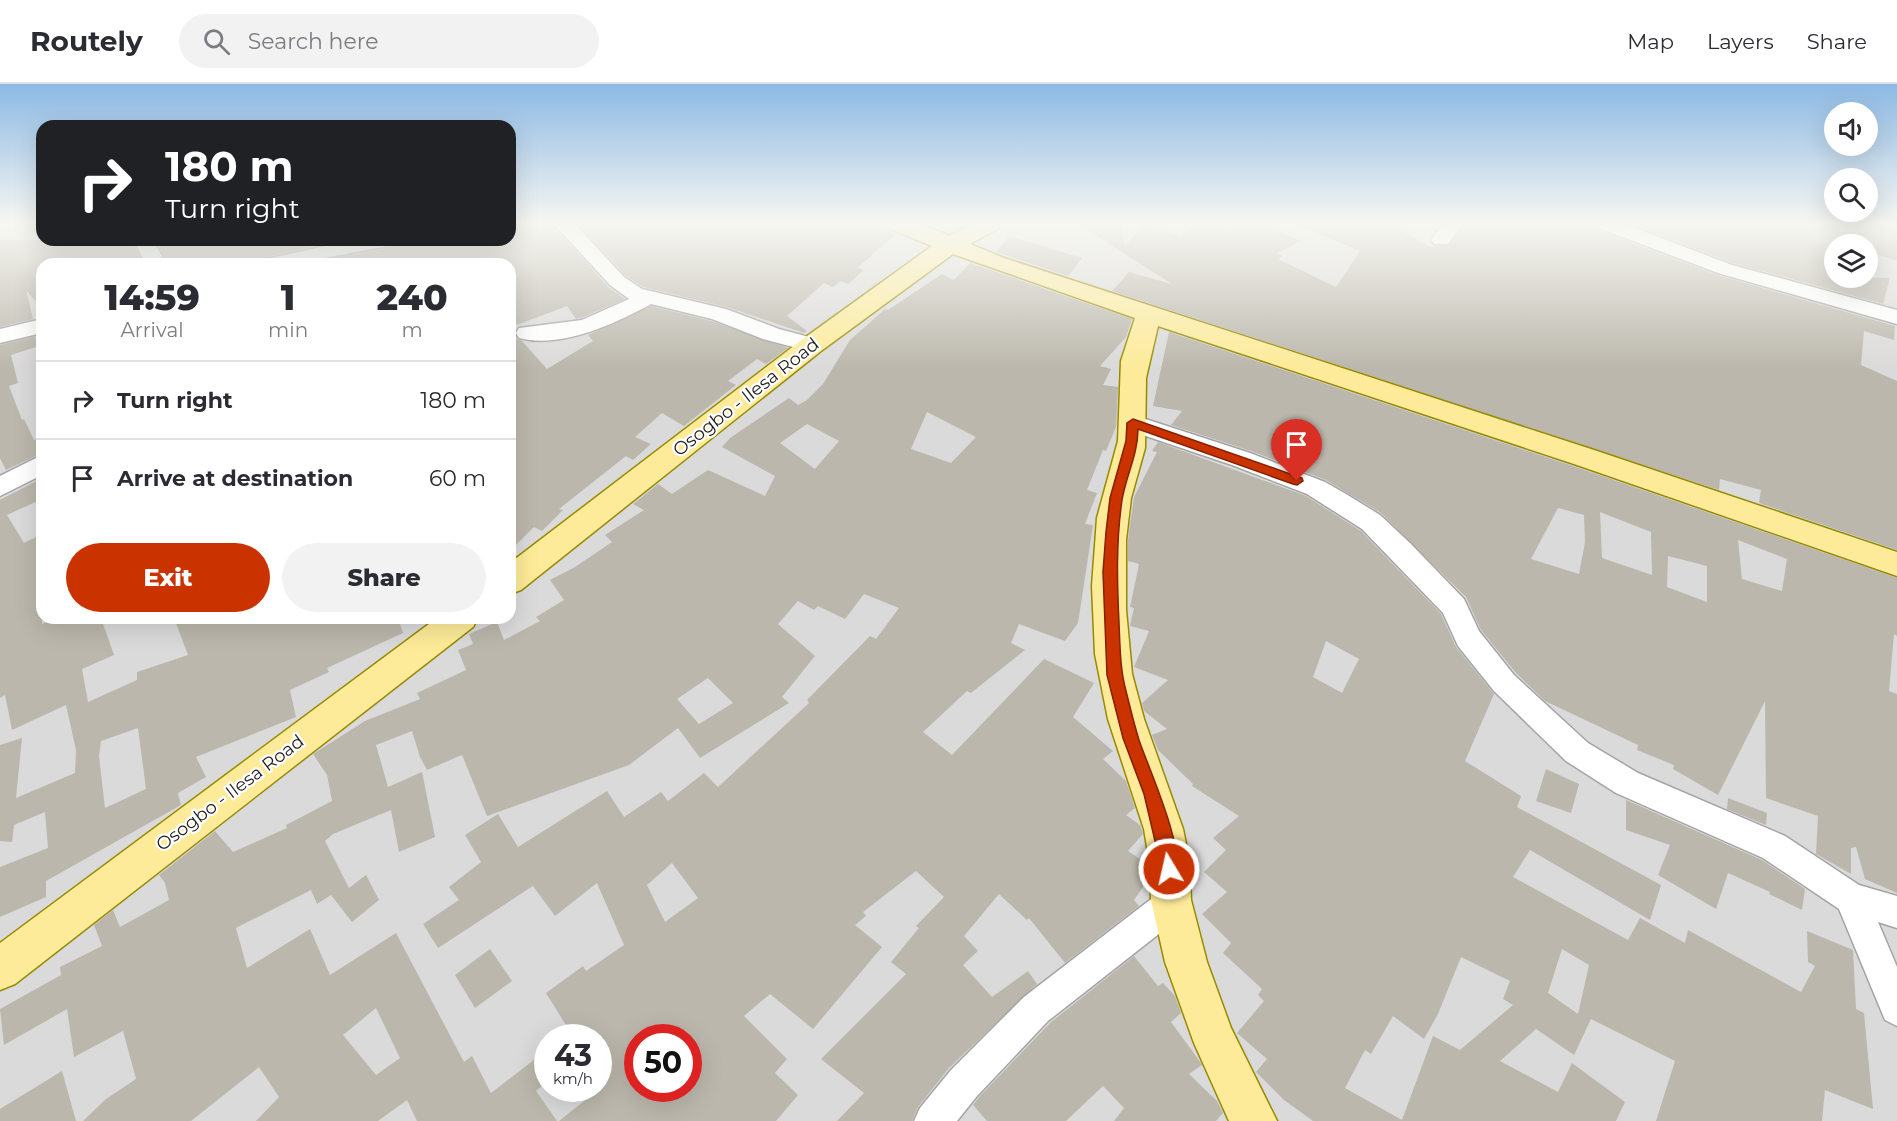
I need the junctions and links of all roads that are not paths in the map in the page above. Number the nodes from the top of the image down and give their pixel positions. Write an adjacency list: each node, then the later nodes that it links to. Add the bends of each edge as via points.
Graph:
1 (608, 272): 5 (street)
2 (912, 272): 11 (main road, Osogbo - Ilesa Road)
3 (1024, 272): 6 (main road)
4 (1737, 272): 7 (street)
5 (646, 298): 9 (street, via 596,324 567,331); 11 (street, via 719,314)
6 (1150, 313): 12 (main road, via 1138,340 1133,369); 15 (main road)
7 (1897, 317)
8 (36, 327): 10 (street)
9 (527, 333)
10 (0, 336)
11 (812, 345): 16 (main road, Osogbo - Ilesa Road)
12 (1133, 423): 18 (street, via 1316,488 1371,522 1454,607 1468,638 1504,683 1577,752 1627,783 1774,847); 19 (main road, via 1112,532 1114,675 1168,851)
13 (36, 467): 14 (street)
14 (0, 488)
15 (1897, 564)
16 (516, 576)
17 (453, 624): 21 (main road, Osogbo - Ilesa Road)
18 (1851, 898): 20 (street); 22 (street)
19 (1171, 904): 23 (street, via 1036,1009); 24 (main road, via 1192,982 1222,1062)
20 (1897, 912)
21 (0, 969)
22 (1897, 1008)
23 (933, 1121)
24 (1254, 1121)

